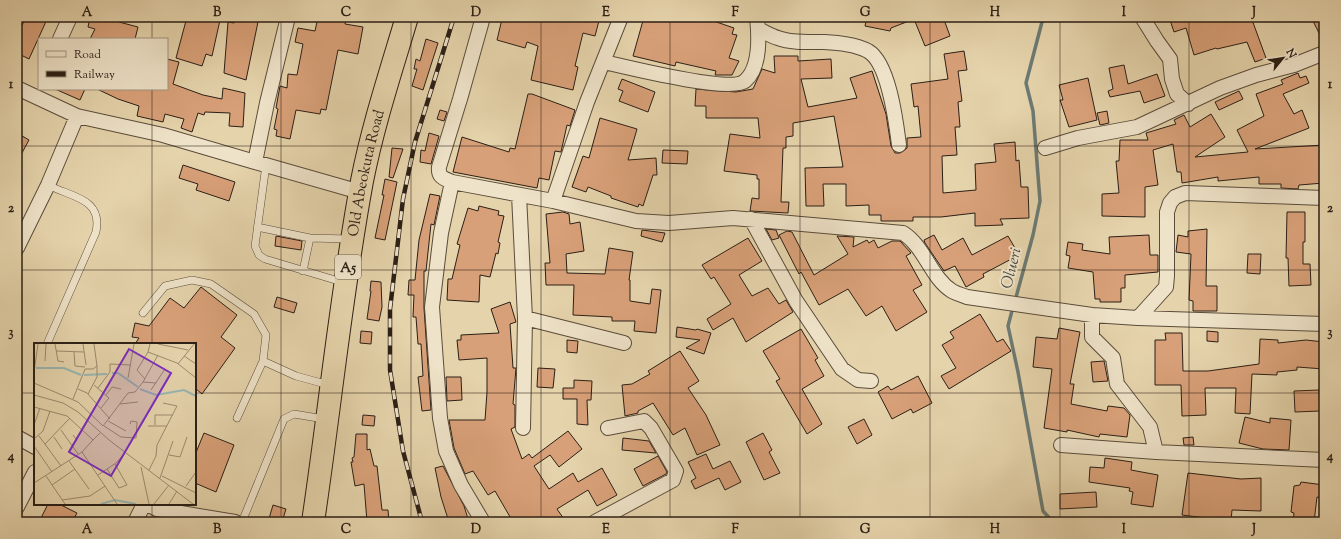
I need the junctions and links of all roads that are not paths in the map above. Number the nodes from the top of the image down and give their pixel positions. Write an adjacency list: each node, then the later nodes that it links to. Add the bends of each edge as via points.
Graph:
1 (70, 17): 8 (street)
2 (288, 17): 19 (street, via 267,103)
3 (406, 17): 22 (highway, Old Abeokuta Road / A5, via 376,123)
4 (483, 17): 20 (street, via 439,167 440,177)
5 (621, 17): 12 (street)
6 (1142, 17): 15 (street, via 1170,59 1177,94)
7 (758, 23): 9 (street); 10 (street)
8 (60, 38)
9 (779, 39): 10 (street); 17 (street, via 835,43 859,47 869,52 878,60 886,82 894,106)
10 (759, 46): 12 (street, via 751,75 744,82 737,84 712,84)
11 (1324, 53): 15 (street, via 1220,88)
12 (604, 62): 25 (street, via 587,102)
13 (17, 88): 14 (street)
14 (36, 90): 16 (street)
15 (1188, 104): 18 (street, via 1137,128 1078,138)
16 (77, 116): 19 (street, via 163,135); 21 (street)
17 (900, 145)
18 (1045, 148)
19 (260, 164): 22 (street); 27 (lane)
20 (452, 182): 23 (street); 60 (street, via 441,233 432,307 440,418 446,451 461,486)
21 (48, 185): 30 (street); 38 (lane, via 88,202 95,211 98,221 96,232)
22 (360, 192): 29 (highway, Old Abeokuta Road / A5)
23 (519, 195): 25 (street); 35 (street)
24 (1324, 198): 36 (street, via 1208,193 1185,193 1175,197 1167,212 1166,287)
25 (553, 201): 26 (street, via 636,221 669,223)
26 (751, 219): 34 (street, via 903,233 912,240 953,292 967,297); 41 (street, via 796,301 842,369 858,380)
27 (257, 227): 28 (lane); 31 (lane, via 255,246 259,255)
28 (310, 238): 29 (lane); 31 (lane)
29 (353, 239): 32 (highway, Old Abeokuta Road / A5)
30 (17, 248)
31 (303, 271): 32 (lane)
32 (346, 284): 42 (highway, Old Abeokuta Road / A5)
33 (143, 312): 40 (lane, via 165,286 192,280 212,284 254,314 266,335)
34 (1092, 315): 36 (street); 50 (street, via 1092,337 1113,358 1118,384 1150,427)
35 (525, 318): 39 (street); 45 (street)
36 (1138, 318): 37 (street)
37 (1324, 324)
38 (47, 343)
39 (624, 343)
40 (262, 360): 42 (lane, via 296,376); 43 (lane)
41 (871, 382)
42 (331, 386): 44 (highway, Old Abeokuta Road / A5)
43 (236, 418)
44 (328, 419): 58 (lane, via 294,414 284,419); 59 (highway, Old Abeokuta Road / A5)
45 (523, 428)
46 (608, 428): 61 (street, via 644,421 651,428 676,471 673,480)
47 (17, 437): 49 (street)
48 (1061, 445): 50 (street)
49 (34, 446)
50 (1156, 452): 51 (street)
51 (1324, 460)
52 (34, 474): 55 (street)
53 (145, 505): 56 (street)
54 (148, 505): 57 (street, via 157,509)
55 (17, 507)
56 (135, 522)
57 (235, 522)
58 (242, 522)
59 (313, 522)
60 (483, 522)
61 (595, 522)

